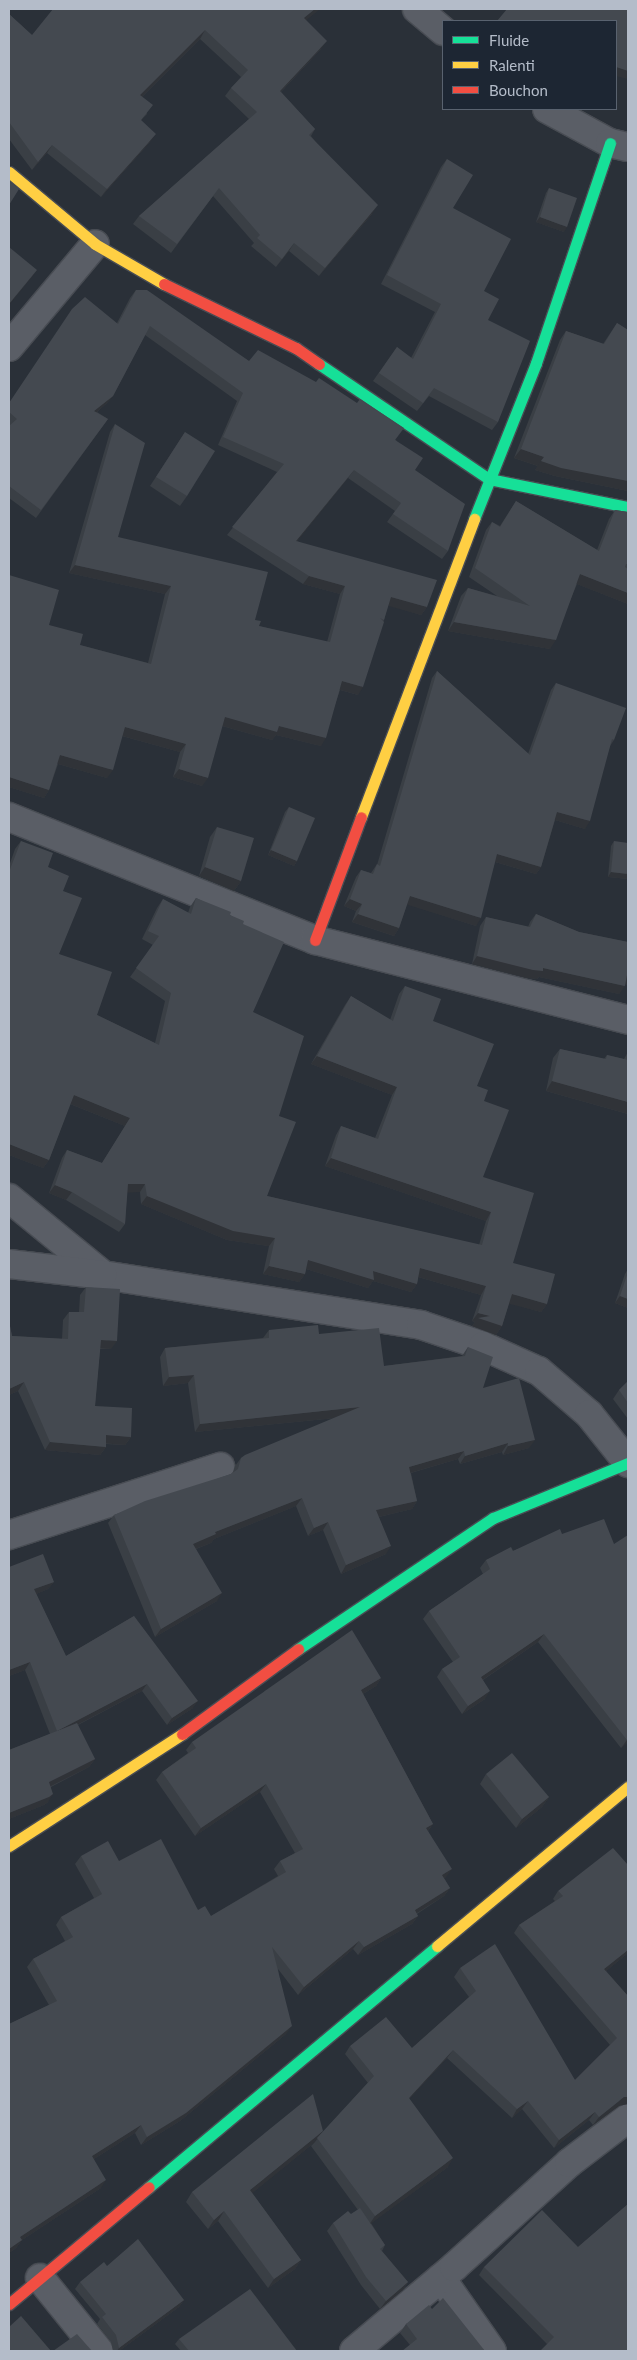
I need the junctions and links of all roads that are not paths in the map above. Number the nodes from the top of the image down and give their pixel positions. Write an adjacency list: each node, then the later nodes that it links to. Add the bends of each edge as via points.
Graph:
1 (417, 9): 2 (street)
2 (442, 30)
3 (549, 110): 4 (street)
4 (619, 145): 8 (street)
5 (9, 172): 6 (street)
6 (95, 244): 7 (street); 8 (street, via 160,282 296,348)
7 (9, 346)
8 (489, 479): 9 (street); 11 (street)
9 (628, 507)
10 (9, 817): 11 (street)
11 (315, 940): 12 (street)
12 (628, 1020)
13 (9, 1198): 15 (street)
14 (9, 1264): 15 (street)
15 (103, 1275): 16 (street, via 421,1324 483,1346 539,1371 589,1414)
16 (628, 1463): 20 (street, via 493,1518 334,1622 207,1718)
17 (220, 1467): 18 (street)
18 (9, 1534)
19 (628, 1787): 22 (street)
20 (9, 1846)
21 (628, 2118): 23 (street, via 568,2163)
22 (40, 2278): 24 (street); 25 (street)
23 (441, 2278): 26 (street); 27 (street)
24 (9, 2304)
25 (99, 2351)
26 (354, 2351)
27 (492, 2351)

